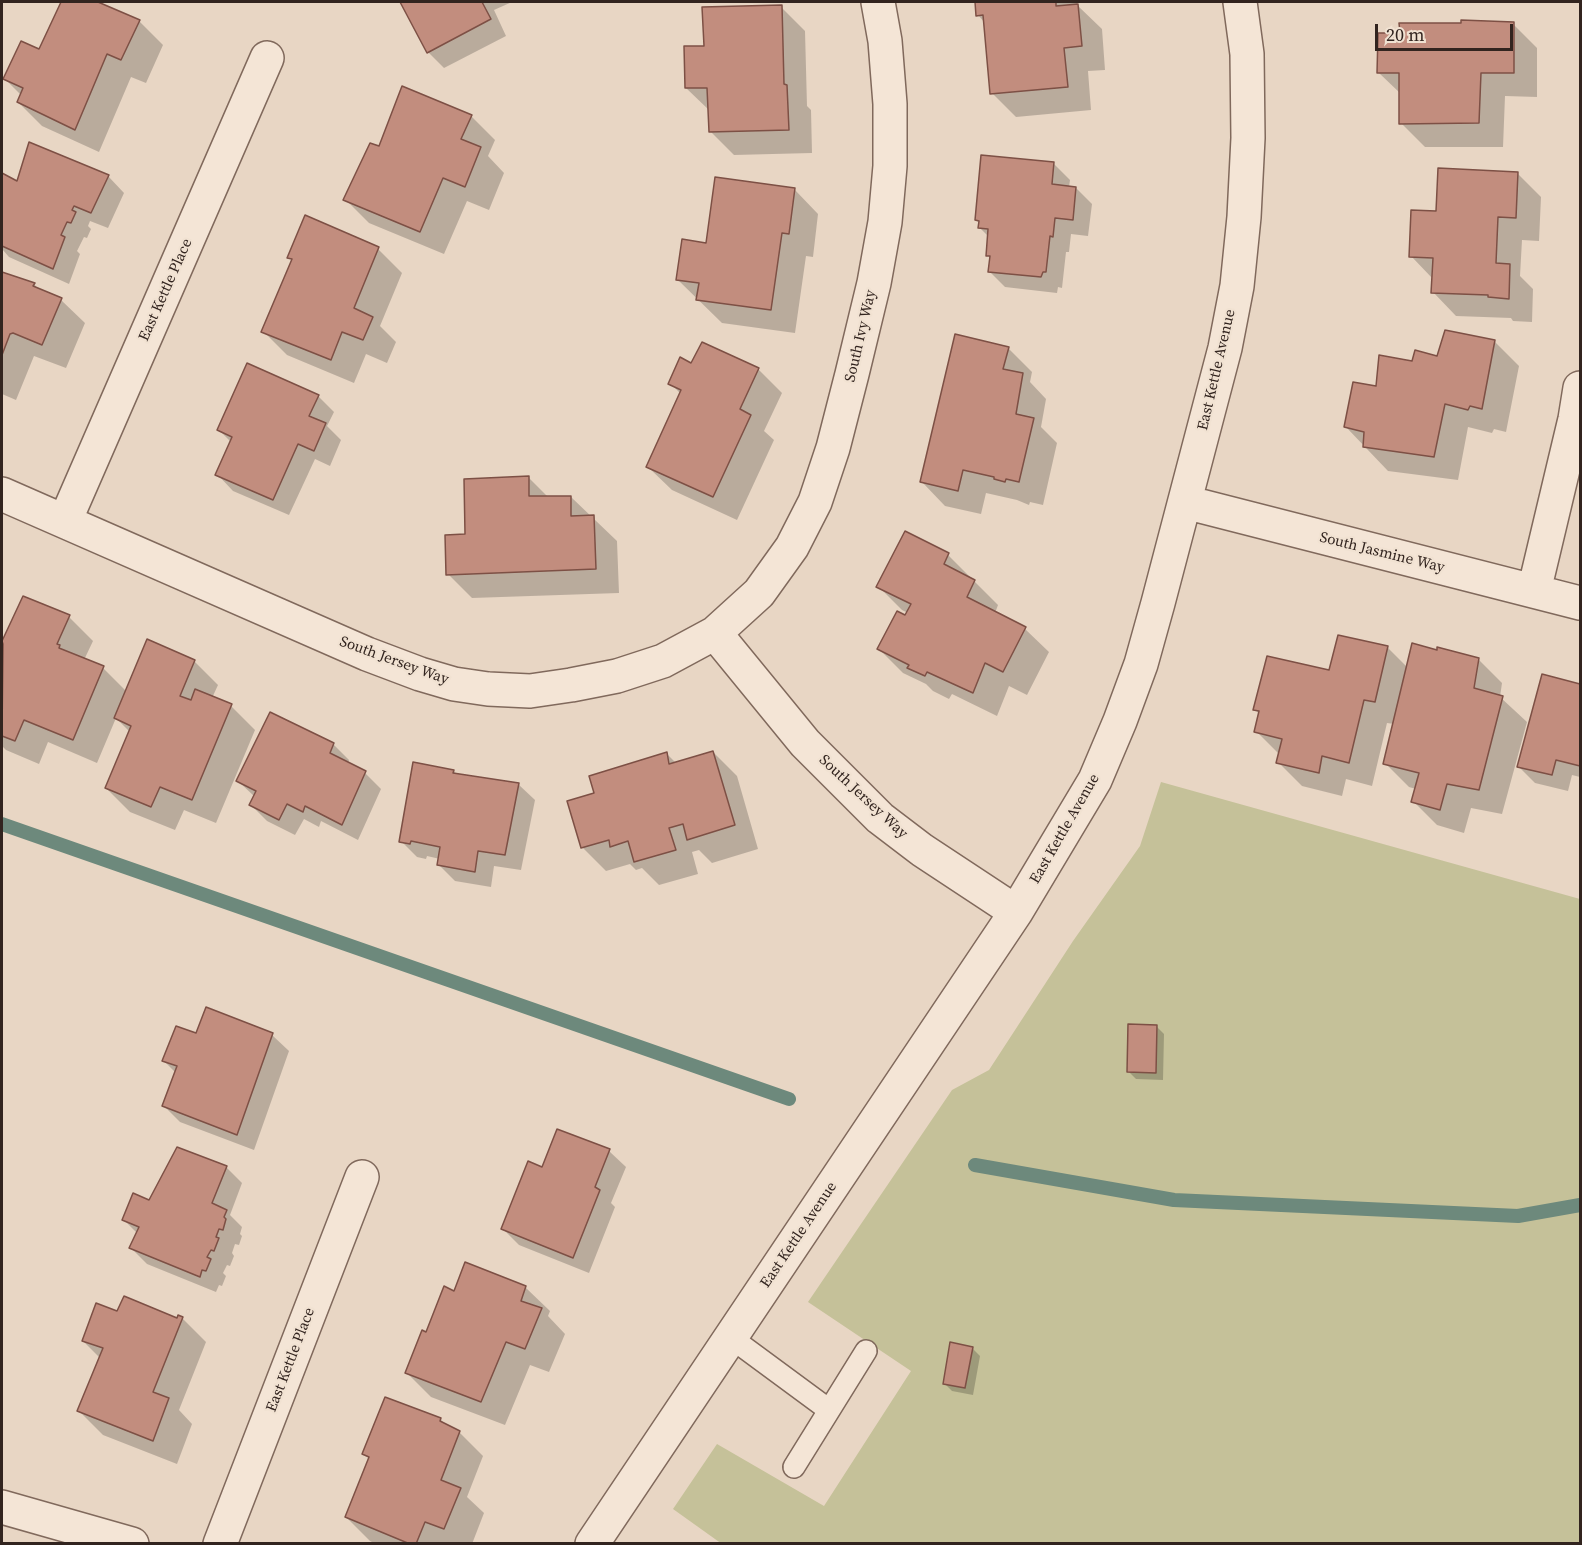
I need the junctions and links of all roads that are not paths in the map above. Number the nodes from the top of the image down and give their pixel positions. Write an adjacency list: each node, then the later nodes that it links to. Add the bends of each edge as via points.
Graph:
1 (879, 2): 10 (street, South Ivy Way, via 890,104 890,166 885,222 852,374 815,502 792,547 759,593)
2 (1240, 2): 6 (street, East Kettle Avenue, via 1248,138 1237,286)
3 (267, 58): 7 (street, East Kettle Place)
4 (1581, 388): 8 (street)
5 (2, 494): 7 (street, South Jersey Way)
6 (1185, 502): 8 (street, South Jasmine Way); 11 (street, East Kettle Avenue, via 1141,664 1120,721 1095,780)
7 (65, 521): 10 (street, South Jersey Way, via 366,654 454,684 530,691 571,686 663,661)
8 (1534, 591): 9 (street, South Jasmine Way)
9 (1581, 603)
10 (715, 633): 11 (street, South Jersey Way, via 805,743 880,818)
11 (1017, 912): 13 (street, East Kettle Avenue)
12 (362, 1177): 19 (street, East Kettle Place)
13 (730, 1337): 15 (lane); 20 (street, East Kettle Avenue)
14 (866, 1351): 15 (lane)
15 (830, 1410): 16 (lane)
16 (794, 1467)
17 (2, 1507): 18 (street)
18 (132, 1544)
19 (220, 1544)
20 (592, 1544)

